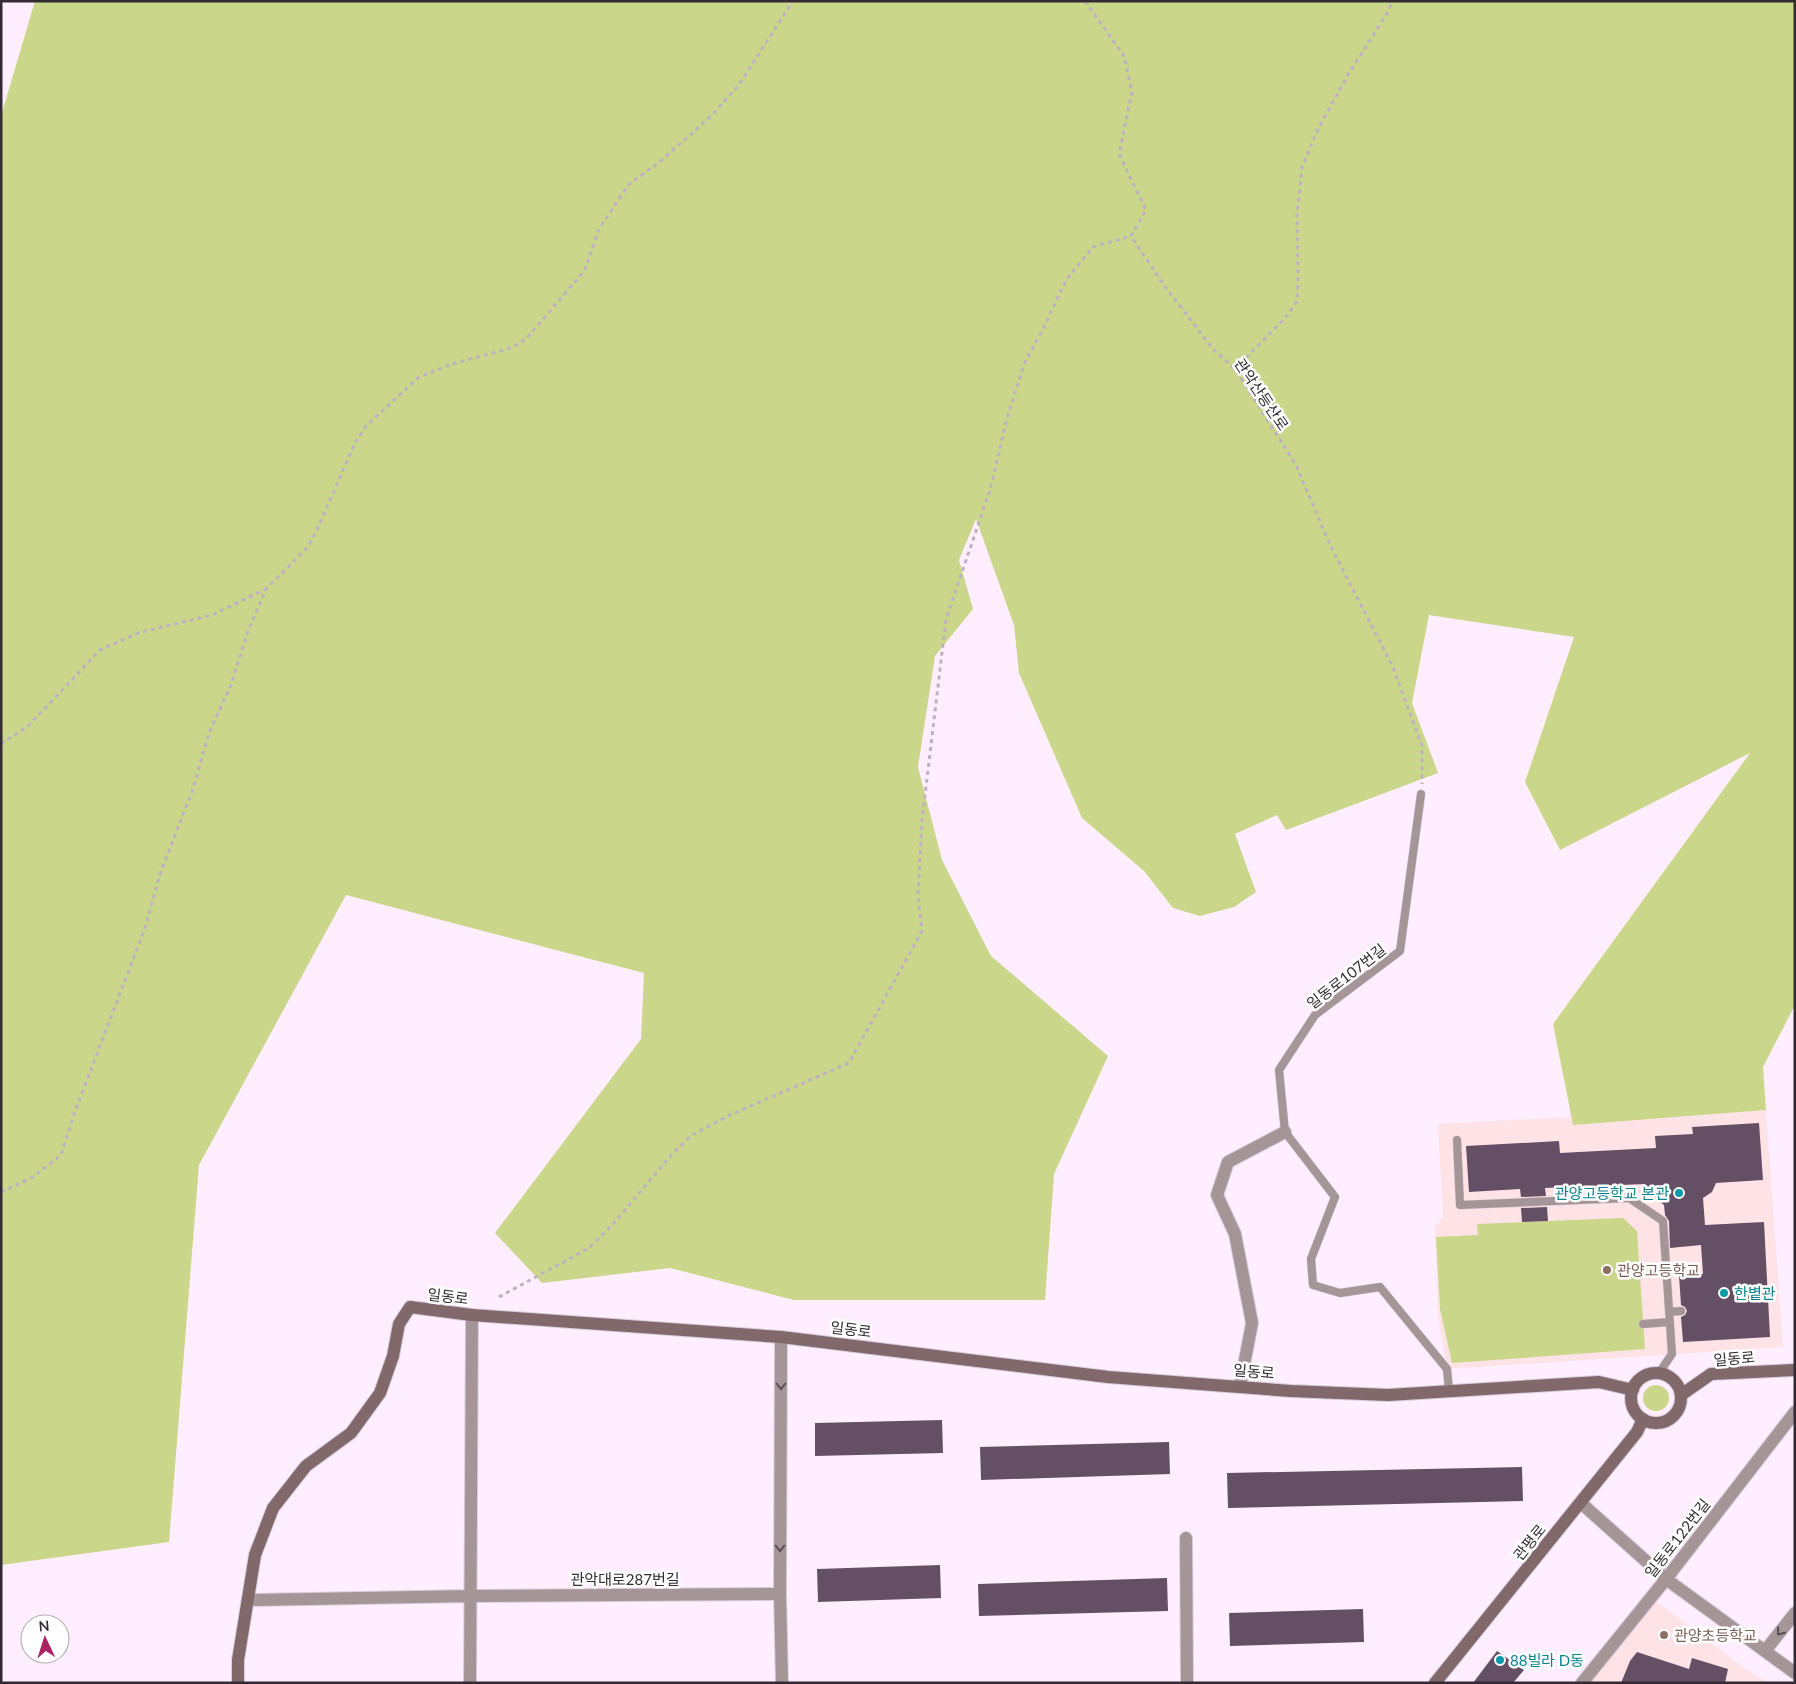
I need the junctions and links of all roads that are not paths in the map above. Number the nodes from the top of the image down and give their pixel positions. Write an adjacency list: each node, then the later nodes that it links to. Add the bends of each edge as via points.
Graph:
1 (1421, 794): 2 (lane, 일동로107번길, via 1400,951 1315,1015 1279,1070)
2 (1285, 1132): 12 (street, via 1228,1162 1218,1195 1235,1234 1252,1323); 13 (lane, via 1335,1197 1311,1259 1313,1285 1340,1293 1380,1287 1447,1369)
3 (1457, 1140): 5 (lane, via 1460,1205 1629,1198 1663,1221)
4 (1681, 1311): 5 (lane)
5 (1669, 1312): 7 (lane)
6 (472, 1315): 9 (street, 일동로); 22 (street); 23 (street, 일동로, via 410,1307 399,1324 393,1356 380,1393 351,1432 306,1466 273,1508 255,1555)
7 (1670, 1322): 8 (lane); 11 (lane, via 1672,1354)
8 (1643, 1324)
9 (781, 1337): 12 (street, 일동로, via 1108,1376); 21 (street, one-way to 21)
10 (1795, 1370): 15 (street, 일동로, via 1711,1374)
11 (1659, 1373): 14 (street, via 1648,1374 1638,1381); 15 (street, via 1677,1384)
12 (1240, 1386): 13 (street, 일동로, via 1388,1395)
13 (1449, 1390): 14 (street, 일동로, via 1599,1382)
14 (1633, 1390): 17 (street, via 1632,1401)
15 (1681, 1395): 17 (street, via 1680,1406 1665,1421 1654,1423)
16 (1795, 1412): 20 (street, 일동로122번길)
17 (1643, 1419): 18 (street, 관평로, via 1637,1432)
18 (1581, 1503): 20 (street); 31 (street, 관평로)
19 (1186, 1538): 30 (street)
20 (1666, 1579): 25 (street); 32 (street, 일동로122번길)
21 (780, 1594): 22 (street, 관악대로287번길); 29 (street)
22 (470, 1596): 23 (street); 28 (street)
23 (249, 1600): 27 (street, 일동로, via 238,1660)
24 (1795, 1613): 25 (street, one-way to 25)
25 (1766, 1651): 26 (street)
26 (1795, 1673)
27 (238, 1683)
28 (470, 1683)
29 (782, 1683)
30 (1187, 1683)
31 (1435, 1683)
32 (1582, 1683)

